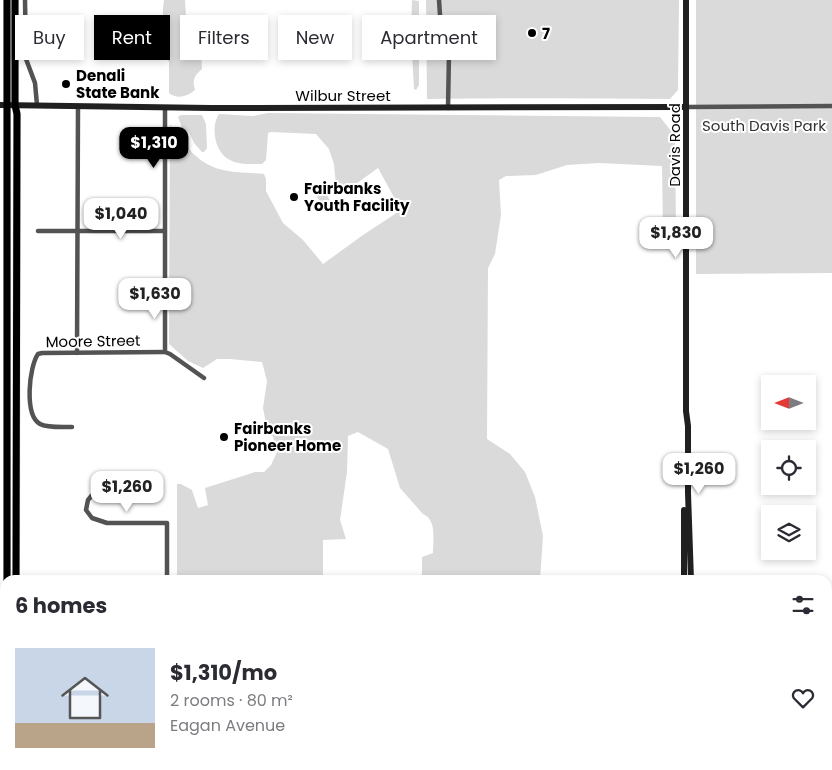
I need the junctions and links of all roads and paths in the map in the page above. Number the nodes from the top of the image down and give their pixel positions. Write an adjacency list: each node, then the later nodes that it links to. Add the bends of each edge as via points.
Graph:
1 (6, 0): 7 (main road)
2 (15, 0): 7 (main road)
3 (25, 0): 6 (street, via 26,59 35,82)
4 (439, 0): 12 (street, via 449,53)
5 (686, 0): 10 (street, Davis Road)
6 (37, 102): 7 (street, Wilbur Street); 8 (street, Wilbur Street)
7 (7, 105): 22 (main road); 23 (main road, via 17,114)
8 (78, 106): 11 (street, Wilbur Street); 14 (street)
9 (832, 106): 10 (street)
10 (686, 107): 12 (street, Wilbur Street); 19 (street, Davis Road)
11 (165, 108): 12 (street, Wilbur Street); 15 (street)
12 (448, 108)
13 (38, 231): 14 (street)
14 (78, 231): 15 (street); 17 (street)
15 (164, 231): 16 (street)
16 (165, 352): 17 (street, Moore Street); 18 (street)
17 (77, 353): 20 (street, Moore Street, via 38,354 31,378 30,402 34,419 45,426)
18 (204, 378)
19 (686, 411): 25 (street, Davis Road); 26 (street, Davis Road)
20 (72, 427)
21 (93, 494): 24 (street, via 86,510 92,518 107,523 167,522)
22 (7, 575)
23 (16, 575)
24 (167, 575)
25 (684, 575)
26 (691, 575)

